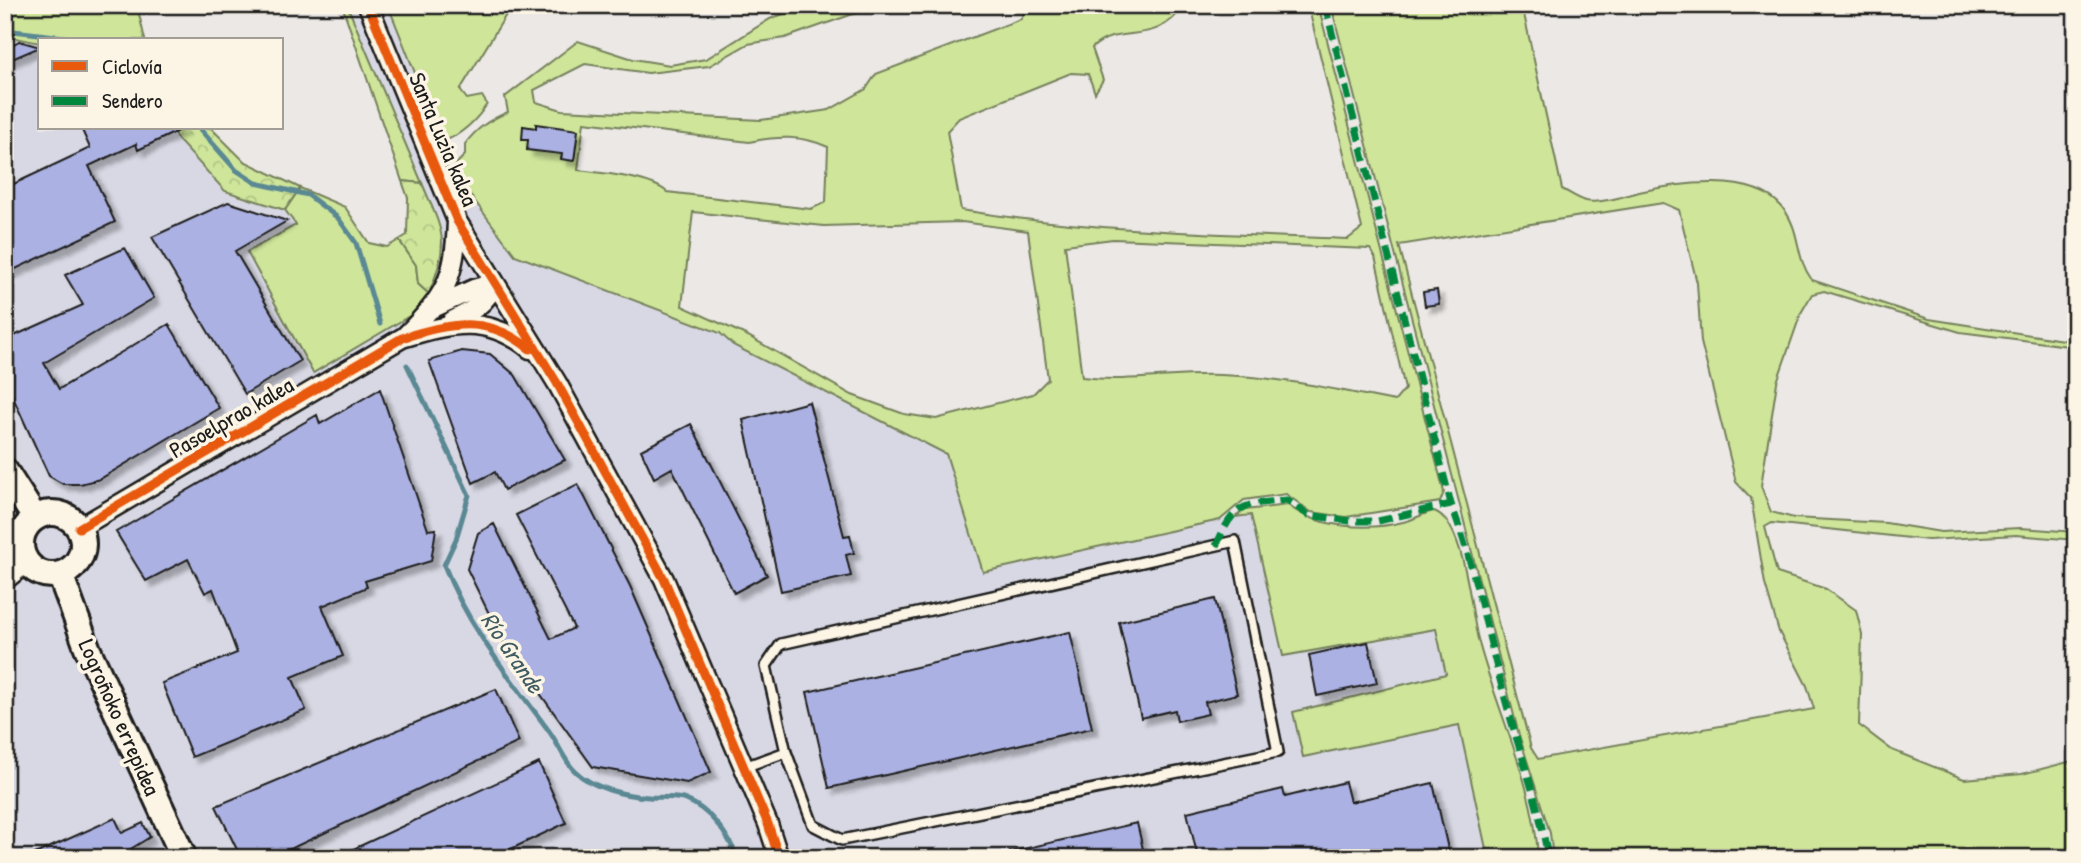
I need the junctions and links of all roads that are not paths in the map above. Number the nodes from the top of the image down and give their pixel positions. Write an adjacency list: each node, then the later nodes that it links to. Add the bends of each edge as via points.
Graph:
1 (368, 5): 2 (street, Santa Luzia kalea)
2 (457, 221): 3 (street, Santa Luzia kalea); 4 (street, via 456,253 447,286)
3 (495, 283): 4 (street); 5 (street, via 478,309); 7 (street, Santa Luzia kalea)
4 (433, 308): 6 (street)
5 (444, 325): 6 (street); 7 (street, via 476,324 514,336)
6 (402, 338): 10 (street, Pasoelprao kalea)
7 (542, 359): 15 (street, Santa Luzia kalea, via 664,579)
8 (5, 471): 9 (main road)
9 (35, 518): 10 (main road, via 64,515); 11 (main road, via 21,544)
10 (79, 528): 12 (main road, via 84,541 82,556)
11 (27, 562): 12 (main road, via 36,571); 13 (street)
12 (61, 574): 16 (main road, Logroñoko errepidea, via 88,650)
13 (5, 580)
14 (786, 752): 14 (lane, via 766,666 781,643 1235,541 1278,752 842,839 813,825); 15 (lane)
15 (744, 767): 17 (street, Santa Luzia kalea)
16 (184, 858)
17 (779, 858)

